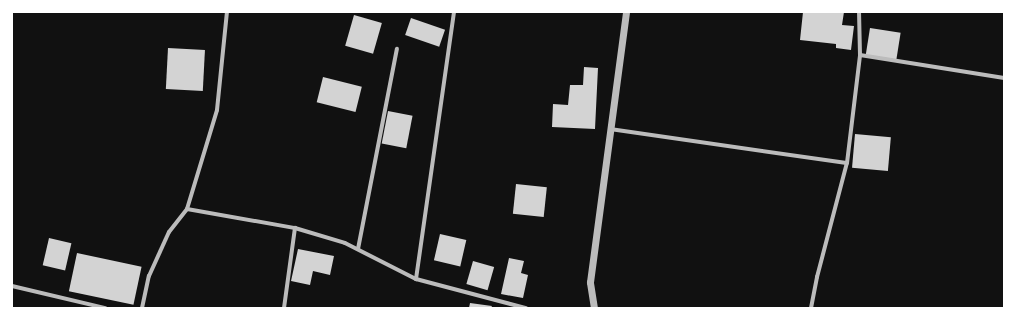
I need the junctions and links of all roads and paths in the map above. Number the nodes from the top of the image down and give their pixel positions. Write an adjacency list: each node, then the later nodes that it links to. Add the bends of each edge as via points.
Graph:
1 (227, 12): 10 (street, via 217,110)
2 (454, 12): 13 (street)
3 (626, 12): 8 (street)
4 (859, 12): 6 (street)
5 (397, 49): 12 (street)
6 (860, 55): 7 (street); 9 (street)
7 (1004, 78)
8 (609, 129): 9 (street); 19 (street, via 590,282)
9 (847, 163): 20 (street)
10 (187, 209): 11 (street); 16 (street, via 169,232 149,276)
11 (295, 228): 12 (street); 17 (street)
12 (358, 250): 13 (street)
13 (416, 279): 18 (street)
14 (12, 286): 15 (street)
15 (104, 308)
16 (142, 308)
17 (284, 308)
18 (526, 308)
19 (594, 308)
20 (811, 308)

